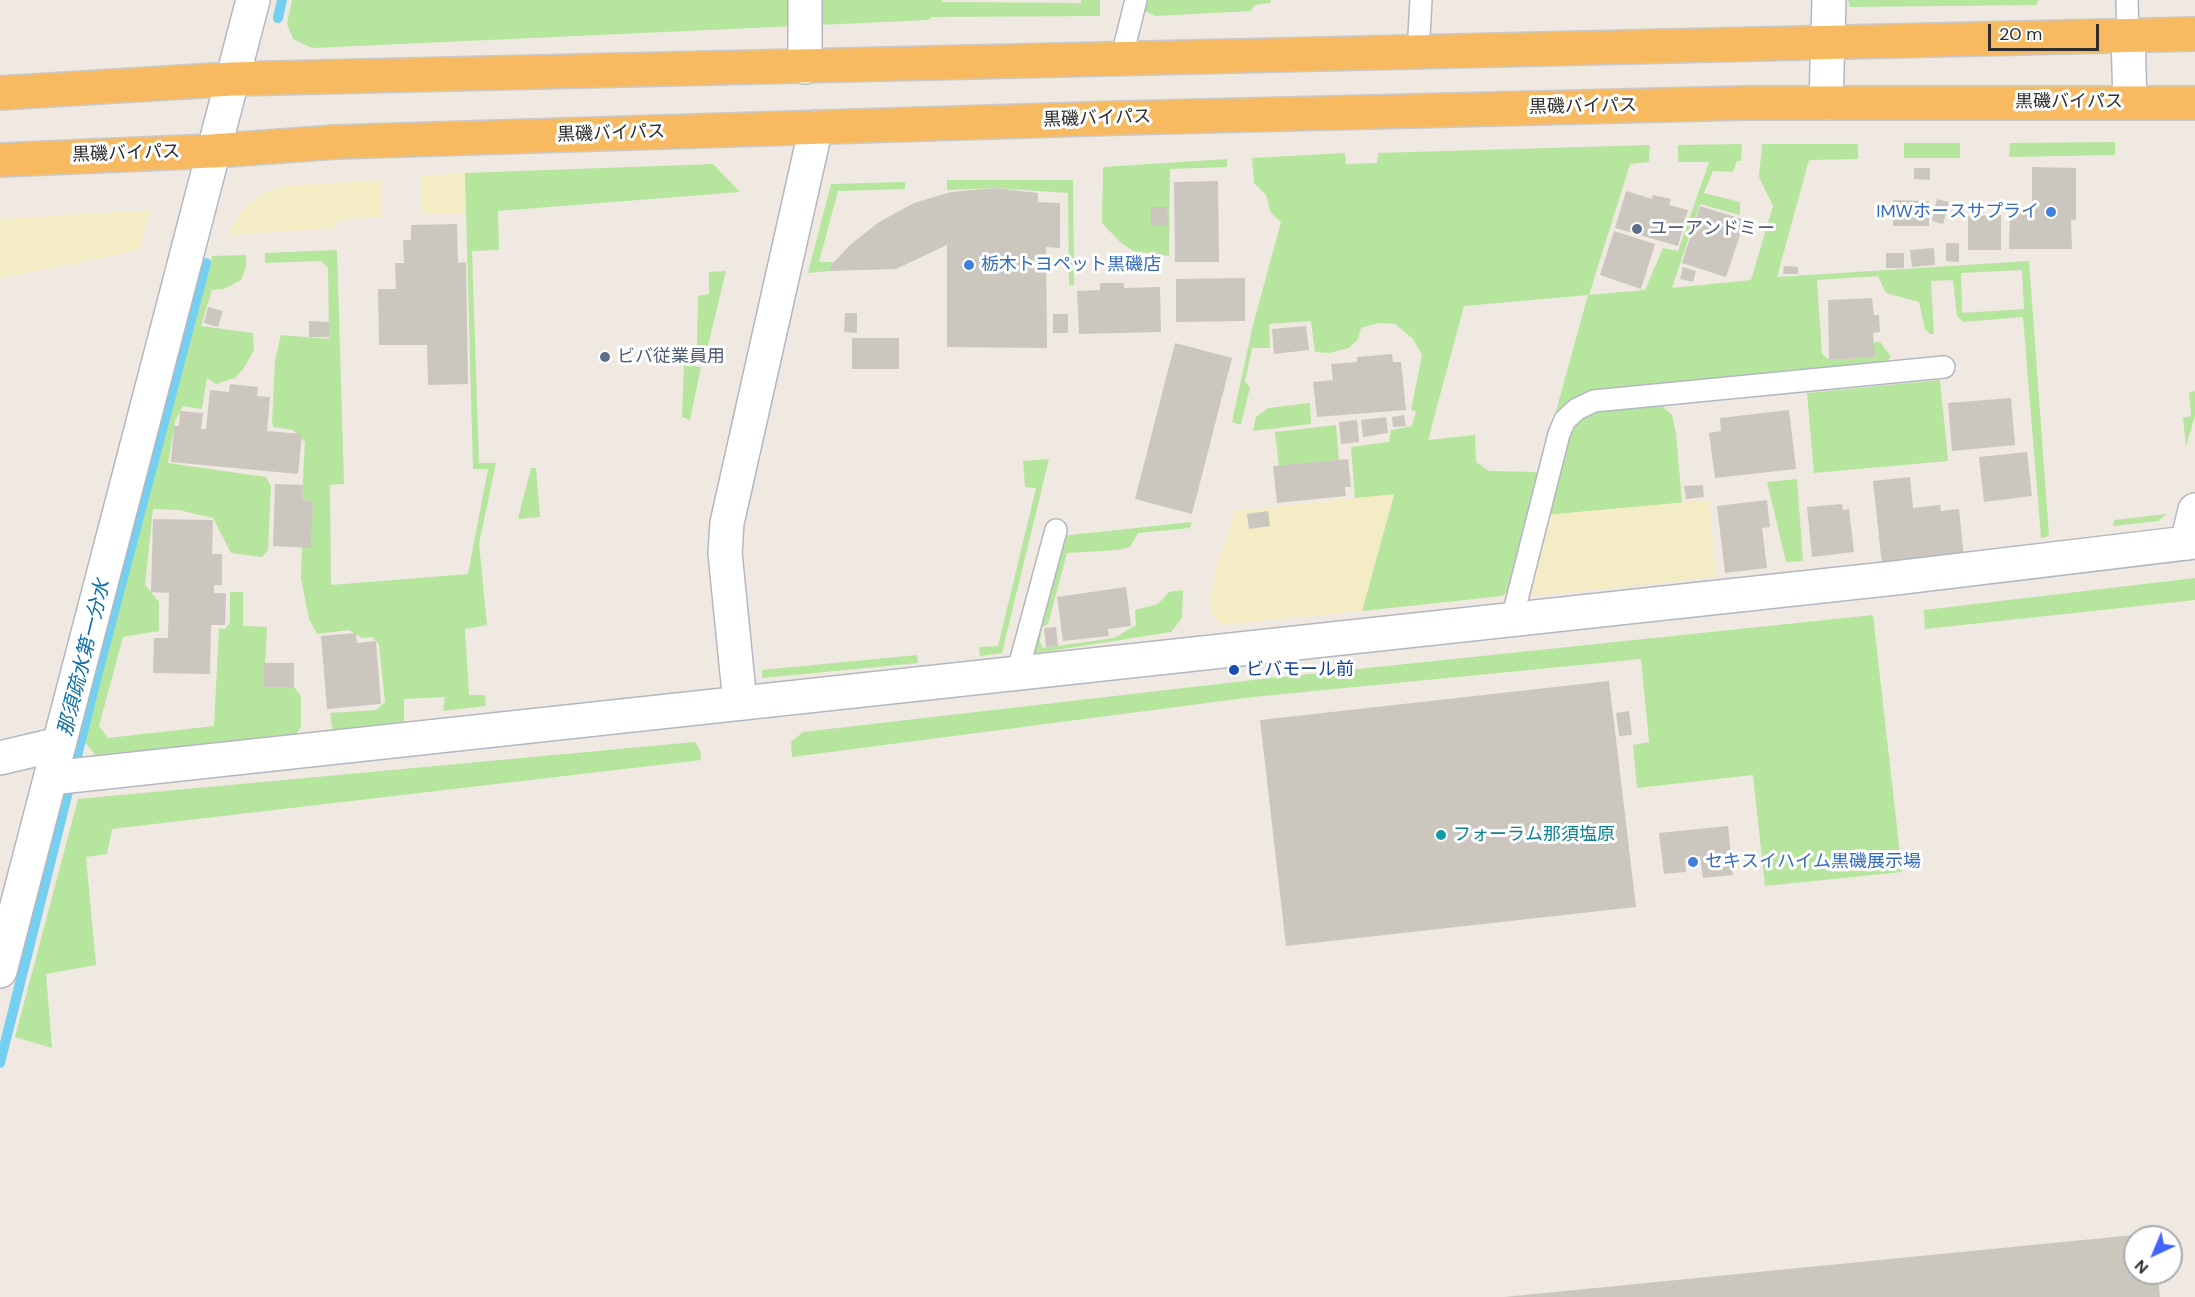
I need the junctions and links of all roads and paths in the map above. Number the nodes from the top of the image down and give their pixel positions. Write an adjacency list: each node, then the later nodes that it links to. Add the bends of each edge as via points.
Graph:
1 (253, 0): 13 (street)
2 (806, 0): 12 (street)
3 (1136, 0): 11 (lane)
4 (1421, 0): 10 (lane)
5 (1829, 0): 9 (street)
6 (2127, 0): 8 (lane)
7 (2195, 34): 8 (highway)
8 (2128, 36): 9 (highway); 16 (street)
9 (1827, 43): 10 (highway); 15 (street)
10 (1418, 53): 11 (highway)
11 (1121, 60): 12 (highway)
12 (805, 67): 13 (highway)
13 (232, 79): 14 (highway); 19 (street)
14 (0, 93)
15 (1826, 102): 16 (highway, 黒磯バイパス); 18 (highway, 黒磯バイパス)
16 (2130, 102): 17 (highway, 黒磯バイパス)
17 (2195, 103)
18 (816, 128): 19 (highway, 黒磯バイパス, via 336,142); 27 (street, via 727,523 725,553)
19 (212, 151): 20 (highway, 黒磯バイパス); 28 (street)
20 (0, 160)
21 (1944, 367): 25 (lane, via 1594,401 1577,409 1565,420 1559,434)
22 (2195, 510): 24 (street)
23 (1056, 530): 26 (lane)
24 (2191, 543): 25 (street)
25 (1512, 619): 26 (street)
26 (1017, 674): 27 (street)
27 (740, 703): 30 (street)
28 (59, 744): 29 (street); 30 (street)
29 (0, 758)
30 (51, 778): 31 (street)
31 (0, 971)

